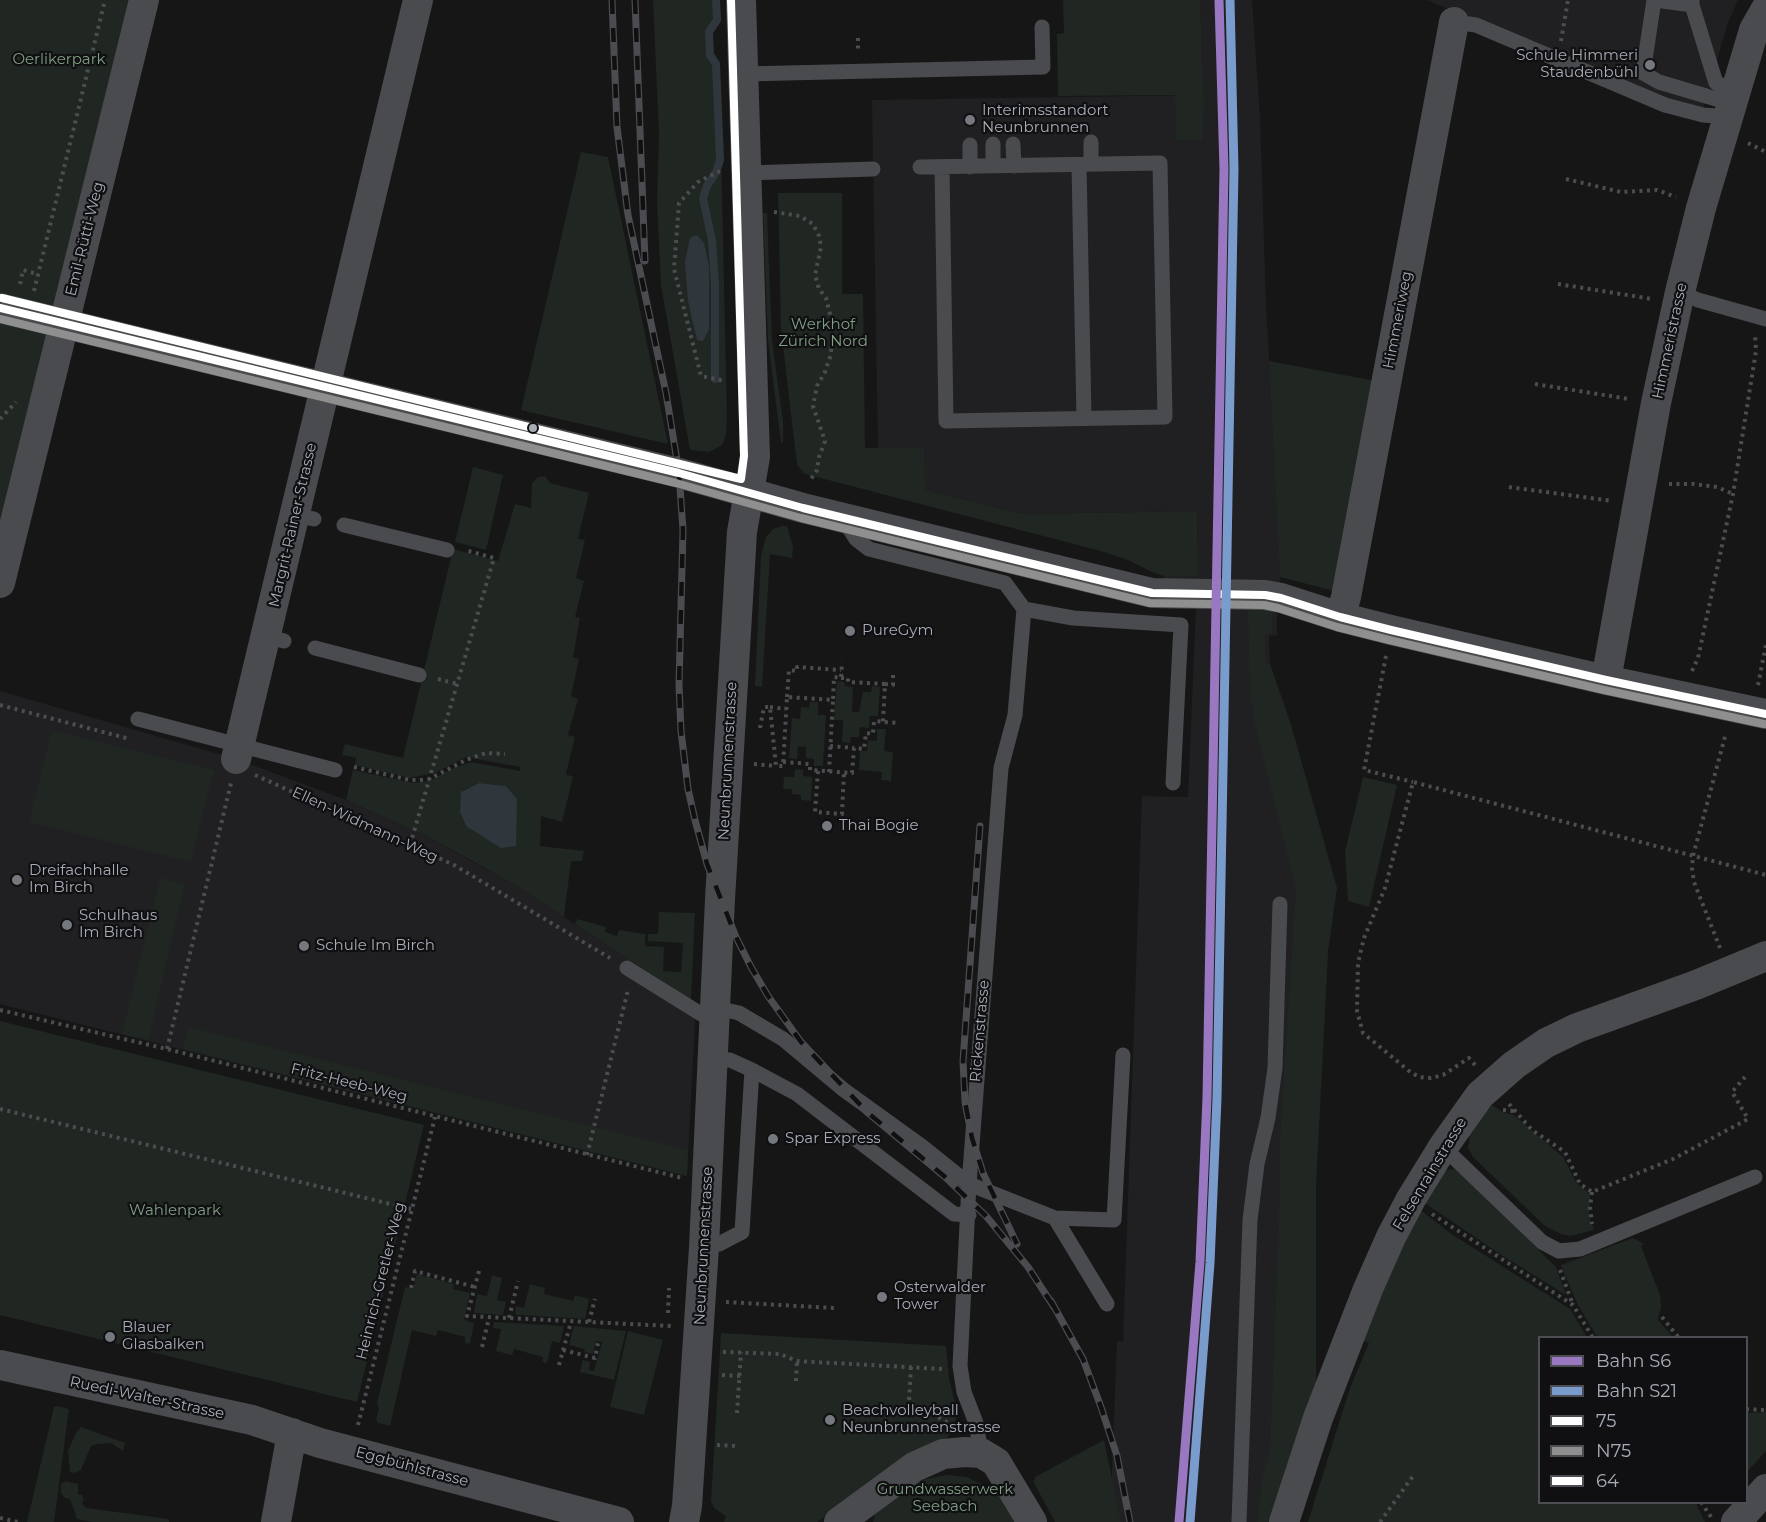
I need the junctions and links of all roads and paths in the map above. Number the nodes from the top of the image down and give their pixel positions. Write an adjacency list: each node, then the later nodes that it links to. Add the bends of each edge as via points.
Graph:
1 (105, 0): 30 (path)
2 (144, 0): 36 (street, Emil-Rütti-Weg)
3 (418, 0): 40 (street, Margrit-Rainer-Strasse)
4 (741, 0): 12 (street, Neunbrunnenstrasse)
5 (1568, 0): 11 (path)
6 (1655, 0): 7 (lane); 13 (lane, via 1643,73)
7 (1692, 2): 13 (lane, via 1716,83)
8 (1766, 9): 13 (street, Himmeristrasse, via 1754,30)
9 (1454, 22): 11 (lane, via 1476,25); 55 (street, Himmeriweg)
10 (1042, 27): 12 (lane, via 1043,67)
11 (1558, 60): 13 (lane, via 1665,105 1703,116)
12 (744, 74): 25 (street, Neunbrunnenstrasse)
13 (1735, 113): 18 (path); 33 (street, Himmeristrasse)
14 (1091, 142): 19 (lane)
15 (993, 144): 20 (lane)
16 (1013, 144): 21 (lane)
17 (970, 145): 24 (lane)
18 (1766, 152)
19 (1085, 165): 21 (lane); 42 (lane); 42 (lane, via 1160,163 1165,417)
20 (993, 166): 21 (lane); 24 (lane)
21 (1014, 166)
22 (920, 167): 23 (lane)
23 (942, 167): 24 (lane); 42 (lane, via 946,421)
24 (970, 167)
25 (734, 169): 26 (lane); 38 (path, via 698,182 679,203 674,269 701,376); 46 (street, Neunbrunnenstrasse, via 754,457)
26 (873, 169)
27 (1566, 179): 28 (path, via 1621,192 1657,190)
28 (1677, 198)
29 (774, 212): 43 (path, via 800,216 813,224 821,247 815,275 832,322 830,357 813,406 825,441)
30 (38, 274): 32 (path); 34 (path, via 23,270)
31 (1558, 284): 33 (path)
32 (34, 290)
33 (1670, 296): 35 (lane); 65 (street, Himmeristrasse, via 1656,403)
34 (9, 298): 36 (street)
35 (1766, 319)
36 (64, 323): 40 (street); 53 (street, Emil-Rütti-Weg)
37 (1754, 332): 47 (path, via 1756,351)
38 (732, 382)
39 (1535, 384): 41 (path)
40 (325, 387): 46 (street); 83 (street, Margrit-Rainer-Strasse, via 305,517 275,639)
41 (1629, 399)
42 (1084, 418)
43 (809, 483)
44 (1662, 484): 47 (path, via 1717,487)
45 (1509, 487): 48 (path)
46 (749, 492): 49 (street); 103 (street, Neunbrunnenstrasse, via 742,532 720,899)
47 (1733, 494): 64 (path, via 1698,658)
48 (1623, 504)
49 (841, 516): 54 (lane, via 856,539 869,549 1005,583); 55 (street, via 1152,593 1265,595)
50 (344, 525): 51 (lane)
51 (447, 549)
52 (464, 549): 92 (path, via 494,558)
53 (0, 582)
54 (1024, 609): 93 (lane, via 1073,618 1181,626); 117 (lane, Rickenstrasse, via 1015,715 1001,768)
55 (1340, 617): 65 (street)
56 (1766, 645): 70 (path)
57 (315, 648): 62 (lane)
58 (1388, 650): 94 (path, via 1364,770)
59 (842, 662): 60 (path)
60 (841, 670): 63 (path); 67 (path, via 789,670)
61 (893, 672): 66 (path, via 893,685)
62 (419, 675)
63 (841, 678): 66 (path, via 848,678 848,682); 68 (path, via 834,677)
64 (1688, 680)
65 (1606, 681): 70 (street)
66 (885, 684): 74 (path)
67 (787, 697): 68 (path); 72 (path)
68 (833, 700): 79 (path)
69 (0, 705): 78 (path)
70 (1761, 705)
71 (770, 707): 72 (path); 77 (path, via 764,707); 87 (path)
72 (786, 709): 84 (path)
73 (138, 719): 83 (lane)
74 (883, 722): 75 (path); 80 (path, via 874,721 873,734 866,733 864,749)
75 (897, 723)
76 (1729, 724): 96 (path)
77 (759, 730)
78 (139, 741)
79 (830, 746): 80 (path); 90 (path)
80 (854, 748): 91 (path, via 852,773)
81 (755, 753): 86 (path)
82 (505, 754): 92 (path, via 486,753)
83 (237, 757): 88 (lane); 95 (path, Ellen-Widmann-Weg); 104 (path)
84 (783, 762): 87 (path, via 783,766); 89 (path, via 810,764 810,770)
85 (745, 764): 86 (path)
86 (753, 764): 87 (path)
87 (776, 766)
88 (343, 768): 92 (path, via 410,780)
89 (818, 771): 90 (path); 91 (path, via 815,812 842,814)
90 (828, 772): 91 (path)
91 (844, 772)
92 (429, 779): 95 (path)
93 (1173, 783)
94 (1413, 783): 96 (path); 108 (path, via 1385,888 1364,938 1358,963 1357,1011 1363,1033 1419,1077 1443,1075 1468,1058)
95 (410, 845): 101 (path, Ellen-Widmann-Weg, via 454,866)
96 (1693, 856): 97 (path); 99 (path, via 1695,882)
97 (1766, 875)
98 (1280, 904): 174 (lane, via 1275,1068 1250,1220)
99 (1722, 954)
100 (1766, 956): 113 (street, Felsenrainstrasse, via 1546,1042 1480,1095)
101 (629, 970): 103 (lane); 114 (path)
102 (0, 1010): 104 (path, Fritz-Heeb-Weg)
103 (709, 1011): 106 (street, Neunbrunnenstrasse); 117 (lane, via 739,1013 783,1039)
104 (167, 1049): 112 (path, Fritz-Heeb-Weg)
105 (1123, 1055): 123 (lane, via 1114,1220)
106 (714, 1060): 107 (lane, via 730,1060); 124 (street, Neunbrunnenstrasse)
107 (752, 1070): 122 (lane, via 797,1094 954,1214); 124 (lane, via 742,1233)
108 (1480, 1071)
109 (1745, 1077): 118 (path, via 1732,1092 1748,1119 1673,1159)
110 (1508, 1103): 118 (path, via 1532,1130 1565,1152 1580,1184)
111 (0, 1109): 119 (path)
112 (435, 1117): 114 (path, Fritz-Heeb-Weg); 119 (path, Heinrich-Gretler-Weg)
113 (1443, 1147): 115 (lane, via 1542,1242 1559,1251 1580,1249); 175 (street, Felsenrainstrasse, via 1411,1199 1368,1289 1318,1418)
114 (587, 1155): 116 (path, Fritz-Heeb-Weg)
115 (1755, 1177)
116 (686, 1179)
117 (969, 1184): 122 (lane, Rickenstrasse); 123 (lane)
118 (1592, 1192): 121 (path)
119 (411, 1209): 163 (path, Heinrich-Gretler-Weg)
120 (1430, 1212): 134 (path)
121 (1590, 1212)
122 (969, 1215): 164 (lane, Rickenstrasse, via 960,1366)
123 (1055, 1218): 133 (lane)
124 (704, 1247): 171 (street, Neunbrunnenstrasse)
125 (1559, 1268): 134 (path)
126 (479, 1271): 128 (path)
127 (518, 1281): 139 (path)
128 (475, 1287): 129 (path, via 415,1271); 138 (path, via 467,1316)
129 (411, 1288)
130 (669, 1288): 136 (path)
131 (595, 1299): 141 (path)
132 (722, 1301): 135 (path)
133 (1107, 1304)
134 (1573, 1305): 143 (path)
135 (834, 1308)
136 (668, 1313)
137 (1662, 1317): 144 (path)
138 (489, 1318): 139 (path); 146 (path)
139 (509, 1318): 140 (path)
140 (571, 1322): 141 (path); 147 (path)
141 (589, 1322): 142 (path)
142 (672, 1326)
143 (1592, 1336)
144 (1677, 1336)
145 (598, 1343): 147 (path, via 595,1358)
146 (482, 1347)
147 (563, 1350): 152 (path)
148 (713, 1351): 149 (path)
149 (741, 1352): 150 (path, via 780,1354); 158 (path)
150 (797, 1361): 153 (path); 155 (path)
151 (0, 1365): 160 (street, Ruedi-Walter-Strasse, via 252,1420)
152 (559, 1365)
153 (911, 1368): 154 (path); 159 (path, via 909,1401)
154 (945, 1369)
155 (796, 1381)
156 (1748, 1409): 157 (path)
157 (1766, 1410)
158 (737, 1413)
159 (953, 1425)
160 (292, 1433): 163 (street, Eggbühlstrasse); 169 (street)
161 (708, 1445): 162 (path)
162 (736, 1446)
163 (351, 1450): 170 (street, Eggbühlstrasse)
164 (981, 1453): 172 (street, via 943,1454 914,1467); 173 (street, via 996,1462)
165 (1413, 1476): 176 (path)
166 (1766, 1489): 177 (street)
167 (0, 1518): 168 (path)
168 (18, 1522)
169 (276, 1522)
170 (619, 1522)
171 (684, 1522)
172 (839, 1522)
173 (1032, 1522)
174 (1239, 1522)
175 (1284, 1522)
176 (1380, 1522)
177 (1736, 1522)

